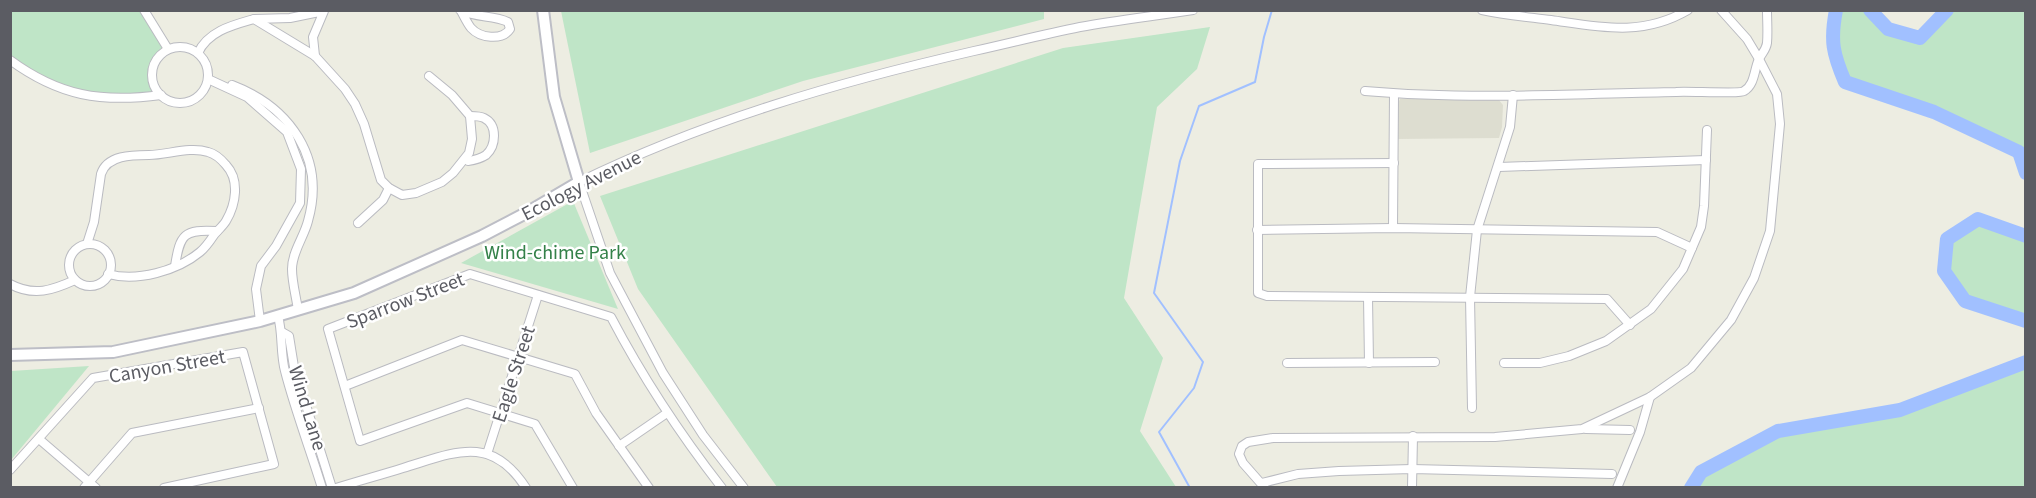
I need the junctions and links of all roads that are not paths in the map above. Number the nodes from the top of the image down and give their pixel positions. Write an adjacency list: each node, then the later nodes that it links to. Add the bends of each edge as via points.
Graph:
1 (144, 10): 11 (street)
2 (543, 10): 28 (street, via 554,97)
3 (1193, 10): 28 (street, Ecology Avenue, via 1080,27 828,87 674,140)
4 (1482, 10): 5 (street, via 1621,29 1653,25)
5 (1688, 10)
6 (1721, 10): 14 (street)
7 (1767, 10): 14 (street, via 1767,44)
8 (325, 11): 10 (street, via 290,18); 13 (street, via 314,37)
9 (461, 11): 9 (street, via 471,28 479,33 499,37 510,29 508,22 501,19)
10 (254, 19): 12 (street, via 220,30); 13 (street)
11 (168, 49): 12 (street, via 187,47); 20 (street, via 152,70)
12 (198, 53): 16 (street, via 204,59)
13 (315, 56): 29 (street, via 355,104 381,180)
14 (1759, 59): 21 (street, via 1751,82 1742,93); 56 (street, via 1777,94 1780,124 1770,231 1754,278 1731,320 1691,368)
15 (10, 60): 20 (street, via 44,82 77,93 111,98)
16 (208, 76): 20 (street, via 206,87 194,100 176,103); 44 (street, via 264,100 284,116 303,144 312,185 308,222 292,267); 46 (street, via 247,97 286,132 301,169 300,203 261,266 256,289)
17 (429, 76): 22 (street)
18 (1365, 91): 19 (street)
19 (1394, 94): 21 (street); 26 (street)
20 (160, 95)
21 (1513, 95): 27 (street, via 1510,127)
22 (470, 116): 24 (street, via 472,139); 24 (street, via 483,117 494,132 491,149 485,156)
23 (1707, 130): 25 (street)
24 (466, 159): 29 (street, via 442,182 416,194 402,195)
25 (1706, 160): 27 (street); 36 (street, via 1701,227)
26 (1394, 163): 31 (street); 32 (street, via 1258,164)
27 (1499, 167): 33 (street)
28 (579, 182): 44 (street, Ecology Avenue, via 482,236 354,293); 79 (street, via 610,273 663,373)
29 (389, 188): 30 (street, via 383,200)
30 (358, 223)
31 (1393, 228): 32 (street); 33 (street)
32 (1257, 230): 42 (street, via 1258,293)
33 (1477, 230): 36 (street, via 1657,232); 43 (street)
34 (217, 231): 35 (street, via 233,205 235,192 230,169 207,151 189,150 115,159 102,169); 37 (street, via 201,251); 37 (street, via 187,233 178,243)
35 (87, 244): 38 (street, via 107,253 111,263); 39 (street, via 71,256 69,268)
36 (1692, 248): 47 (street, via 1683,269 1667,290)
37 (175, 266): 38 (street, via 135,277)
38 (108, 274): 39 (street, via 93,285)
39 (75, 280): 40 (street, via 51,291)
40 (10, 284)
41 (538, 295): 50 (street, Eagle Street); 55 (street, Sparrow Street, via 470,274 328,329); 60 (street, Sparrow Street, via 611,317)
42 (1368, 297): 43 (street); 53 (street)
43 (1470, 297): 47 (street, via 1607,299); 58 (street)
44 (298, 310): 45 (street, Ecology Avenue)
45 (278, 316): 46 (street, Ecology Avenue); 48 (street, Wind Lane)
46 (260, 321): 49 (street, Ecology Avenue, via 113,352)
47 (1630, 326): 54 (street, via 1569,356 1540,363)
48 (282, 332): 73 (street, Wind Lane, via 284,369); 74 (street, Wind Lane, via 289,336 294,366)
49 (10, 355)
50 (519, 357): 55 (street, via 462,340); 59 (street, Eagle Street); 65 (street, via 574,374)
51 (1435, 362): 53 (street)
52 (1287, 363): 53 (street)
53 (1369, 363)
54 (1504, 363)
55 (345, 386): 59 (street, Sparrow Street, via 360,441 467,403)
56 (1650, 397): 61 (street); 81 (street, via 1641,432)
57 (259, 408): 64 (street, Canyon Street, via 243,352 93,378); 71 (street, via 132,433); 72 (street, Canyon Street, via 274,464)
58 (1472, 408)
59 (501, 413): 66 (street, Eagle Street); 76 (street, Sparrow Street, via 535,424)
60 (667, 413): 65 (street); 78 (street, Sparrow Street)
61 (1582, 429): 62 (street); 63 (street, via 1495,437)
62 (1630, 430)
63 (1413, 436): 67 (street); 70 (street, via 1248,441 1239,454)
64 (39, 439): 68 (street, Canyon Street); 71 (street)
65 (619, 446): 77 (street)
66 (487, 454): 74 (street, via 468,450 448,453); 75 (street, via 505,462)
67 (1412, 469): 69 (street); 70 (street, via 1298,474); 80 (street)
68 (10, 470)
69 (1612, 474)
70 (1263, 485)
71 (90, 486)
72 (164, 488)
73 (322, 488)
74 (334, 488)
75 (526, 488)
76 (573, 488)
77 (648, 488)
78 (722, 488)
79 (744, 488)
80 (1412, 488)
81 (1617, 488)

